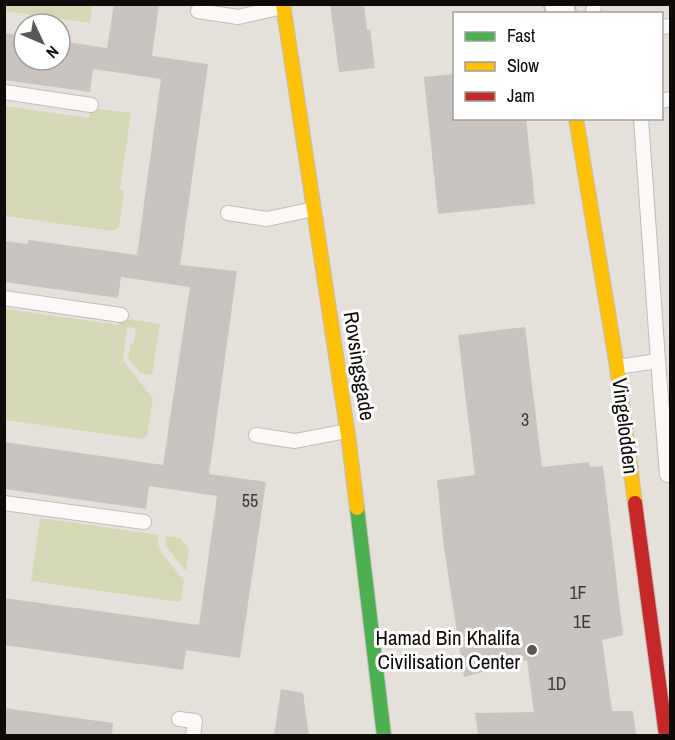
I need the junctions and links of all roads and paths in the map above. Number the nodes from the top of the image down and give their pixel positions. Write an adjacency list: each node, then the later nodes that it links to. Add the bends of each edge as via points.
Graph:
1 (283, 6): 2 (lane, via 238,16); 7 (street, Rovsingsgade)
2 (198, 10)
3 (4, 92): 4 (lane)
4 (91, 105)
5 (576, 120): 12 (street, Vingelodden)
6 (641, 120): 11 (lane)
7 (314, 209): 8 (lane, via 267,219); 13 (street, Rovsingsgade)
8 (228, 213)
9 (4, 298): 10 (lane)
10 (121, 315)
11 (658, 361): 12 (lane); 15 (lane)
12 (617, 367): 21 (street, Vingelodden)
13 (347, 431): 14 (lane, via 295,441); 20 (street, Rovsingsgade)
14 (256, 435)
15 (667, 475)
16 (4, 502): 17 (lane)
17 (144, 522)
18 (179, 719): 19 (lane, via 195,721)
19 (193, 735)
20 (384, 735)
21 (666, 735)

